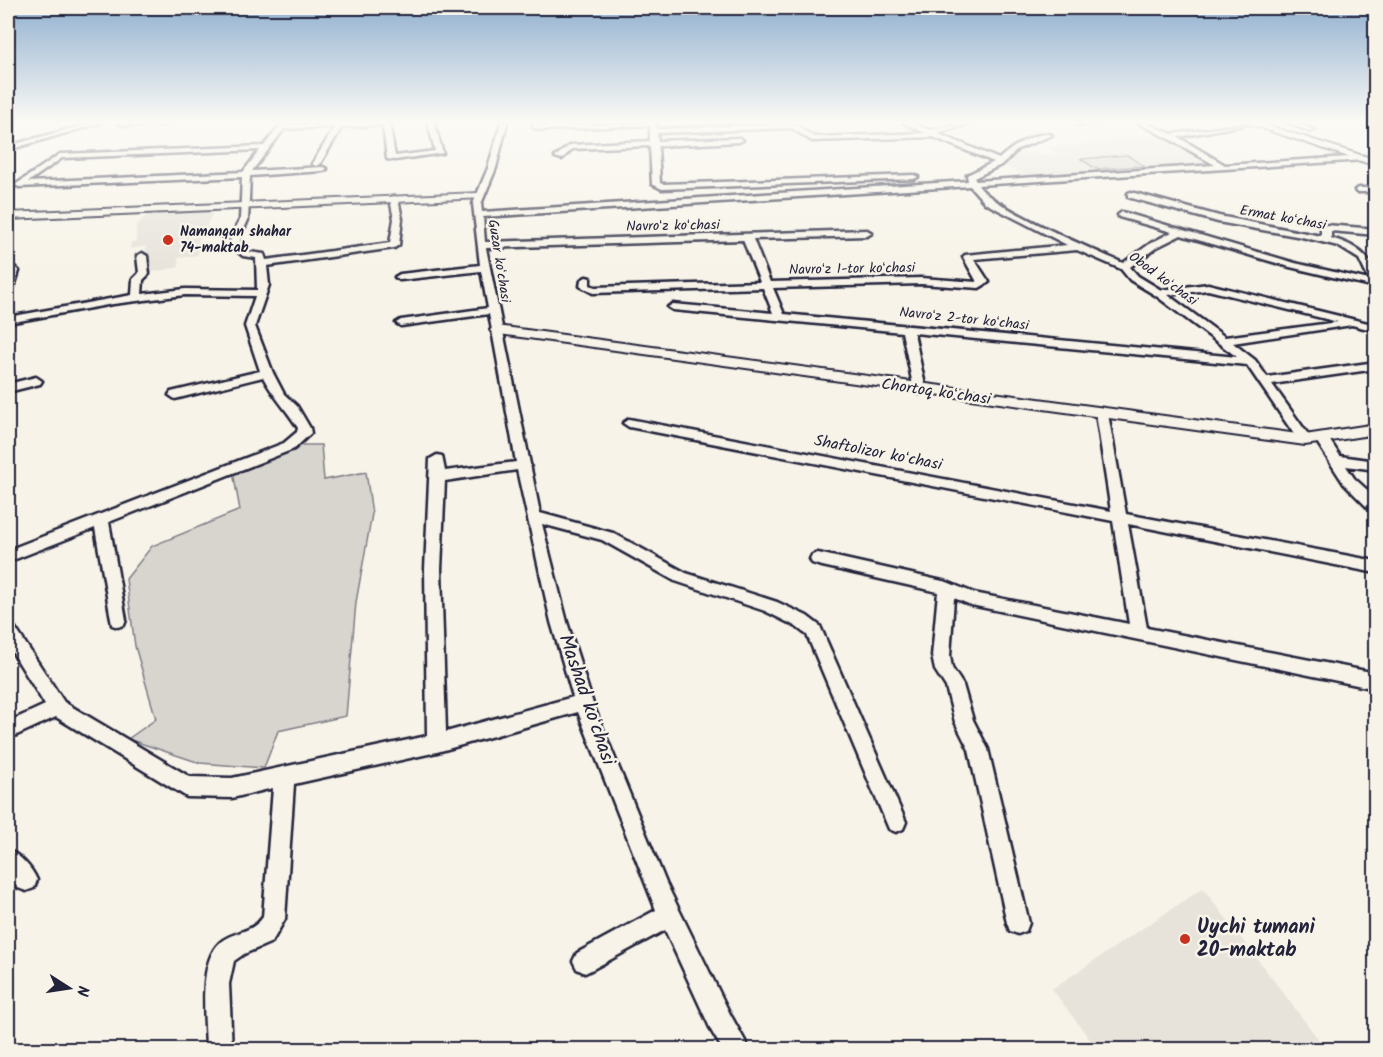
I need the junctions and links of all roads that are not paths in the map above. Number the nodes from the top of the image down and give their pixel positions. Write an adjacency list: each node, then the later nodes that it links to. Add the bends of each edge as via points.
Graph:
1 (37, 172): 9 (street)
2 (264, 172): 7 (street)
3 (490, 172): 16 (street)
4 (656, 172): 8 (street, via 656,184 666,188 798,180)
5 (983, 172): 8 (street)
6 (1120, 172): 8 (street)
7 (246, 174): 9 (street); 15 (street)
8 (971, 180): 16 (street); 25 (street, Obod koʻchasi, via 988,201)
9 (19, 185): 10 (street)
10 (8, 186)
11 (1359, 190): 12 (street)
12 (1376, 190)
13 (1131, 195): 23 (street, Ermat koʻchasi, via 1218,219)
14 (394, 199): 15 (main road); 16 (main road, via 456,196); 28 (street, via 398,219 394,245)
15 (245, 205): 18 (main road); 28 (street, via 235,247 246,254 261,256)
16 (478, 205): 24 (street, Guzar koʻchasi)
17 (1122, 215): 21 (street)
18 (8, 216)
19 (1376, 232): 23 (street, via 1326,228)
20 (867, 233): 22 (street, Navroʻz koʻchasi)
21 (1179, 233): 29 (street); 34 (street)
22 (747, 237): 24 (street, Navroʻz koʻchasi); 33 (street)
23 (1326, 239): 34 (street, Ermat koʻchasi, via 1363,257)
24 (481, 245): 30 (street, Guzar koʻchasi)
25 (1078, 247): 29 (street, Obod koʻchasi); 33 (street, Navroʻz 1-tor koʻchasi, via 968,257 984,282 982,285 921,281)
26 (142, 256): 38 (street, via 144,274 138,279)
27 (8, 264): 35 (street, via 14,271)
28 (262, 264): 36 (street, via 264,285)
29 (1124, 267): 37 (street, Obod koʻchasi)
30 (484, 268): 31 (street); 40 (street, Guzar koʻchasi)
31 (400, 277)
32 (586, 280): 33 (street, Navroʻz 1-tor koʻchasi, via 585,286 593,290)
33 (766, 284): 41 (street)
34 (1375, 284)
35 (8, 290)
36 (260, 292): 38 (street, via 218,291); 51 (street, via 250,326)
37 (1159, 293): 44 (street, via 1208,286); 48 (street, Obod koʻchasi)
38 (137, 299): 42 (street)
39 (674, 307): 41 (street, Navroʻz 2-tor koʻchasi)
40 (493, 310): 43 (street); 47 (street, Guzar koʻchasi)
41 (780, 318): 45 (street, Navroʻz 2-tor koʻchasi)
42 (8, 320)
43 (401, 323)
44 (1354, 323): 46 (street); 48 (street)
45 (907, 328): 49 (street, Navroʻz 2-tor koʻchasi); 55 (street)
46 (1376, 328)
47 (497, 330): 55 (main road, Chortoq koʻchasi); 64 (street, Mashad koʻchasi)
48 (1222, 341): 49 (street, Obod koʻchasi)
49 (1251, 362): 53 (street, Obod koʻchasi)
50 (1376, 365): 53 (street)
51 (267, 373): 56 (street); 69 (street, via 304,428 298,440)
52 (36, 381): 54 (street)
53 (1265, 381): 61 (street, Obod koʻchasi)
54 (8, 388)
55 (920, 390): 57 (main road, Chortoq koʻchasi)
56 (175, 395)
57 (1102, 414): 61 (main road, Chortoq koʻchasi); 70 (street)
58 (629, 423): 70 (street, Shaftolizor koʻchasi)
59 (1376, 429): 60 (main road, Chortoq koʻchasi)
60 (1322, 438): 61 (main road, Chortoq koʻchasi); 63 (street)
61 (1305, 441)
62 (437, 459): 66 (street)
63 (1335, 460): 65 (street); 67 (street, via 1349,481)
64 (523, 465): 66 (street); 68 (street, Mashad koʻchasi)
65 (1376, 466)
66 (438, 477): 82 (street, via 433,569)
67 (1376, 507)
68 (533, 517): 79 (street, Mashad koʻchasi); 84 (street, via 606,536 690,581 749,598 806,624 814,631)
69 (101, 520): 71 (street); 75 (street)
70 (1120, 520): 73 (street, Shaftolizor koʻchasi); 77 (street)
71 (8, 556)
72 (818, 559): 74 (street)
73 (1376, 567)
74 (946, 588): 77 (street, via 971,599); 88 (street, via 942,663 978,748)
75 (118, 620)
76 (8, 631): 80 (street)
77 (1139, 633): 78 (street)
78 (1376, 681)
79 (584, 702): 82 (street); 87 (street, Mashad koʻchasi)
80 (57, 708): 81 (street); 83 (street, via 187,787 232,788)
81 (10, 729)
82 (437, 743): 83 (street)
83 (284, 778): 90 (street, via 274,919 261,938 230,949 218,967)
84 (896, 822)
85 (8, 861): 86 (street)
86 (26, 880)
87 (670, 915): 89 (street); 91 (street, Mashad koʻchasi, via 721,1023)
88 (1018, 923)
89 (585, 961)
90 (219, 1050)
91 (738, 1050)

